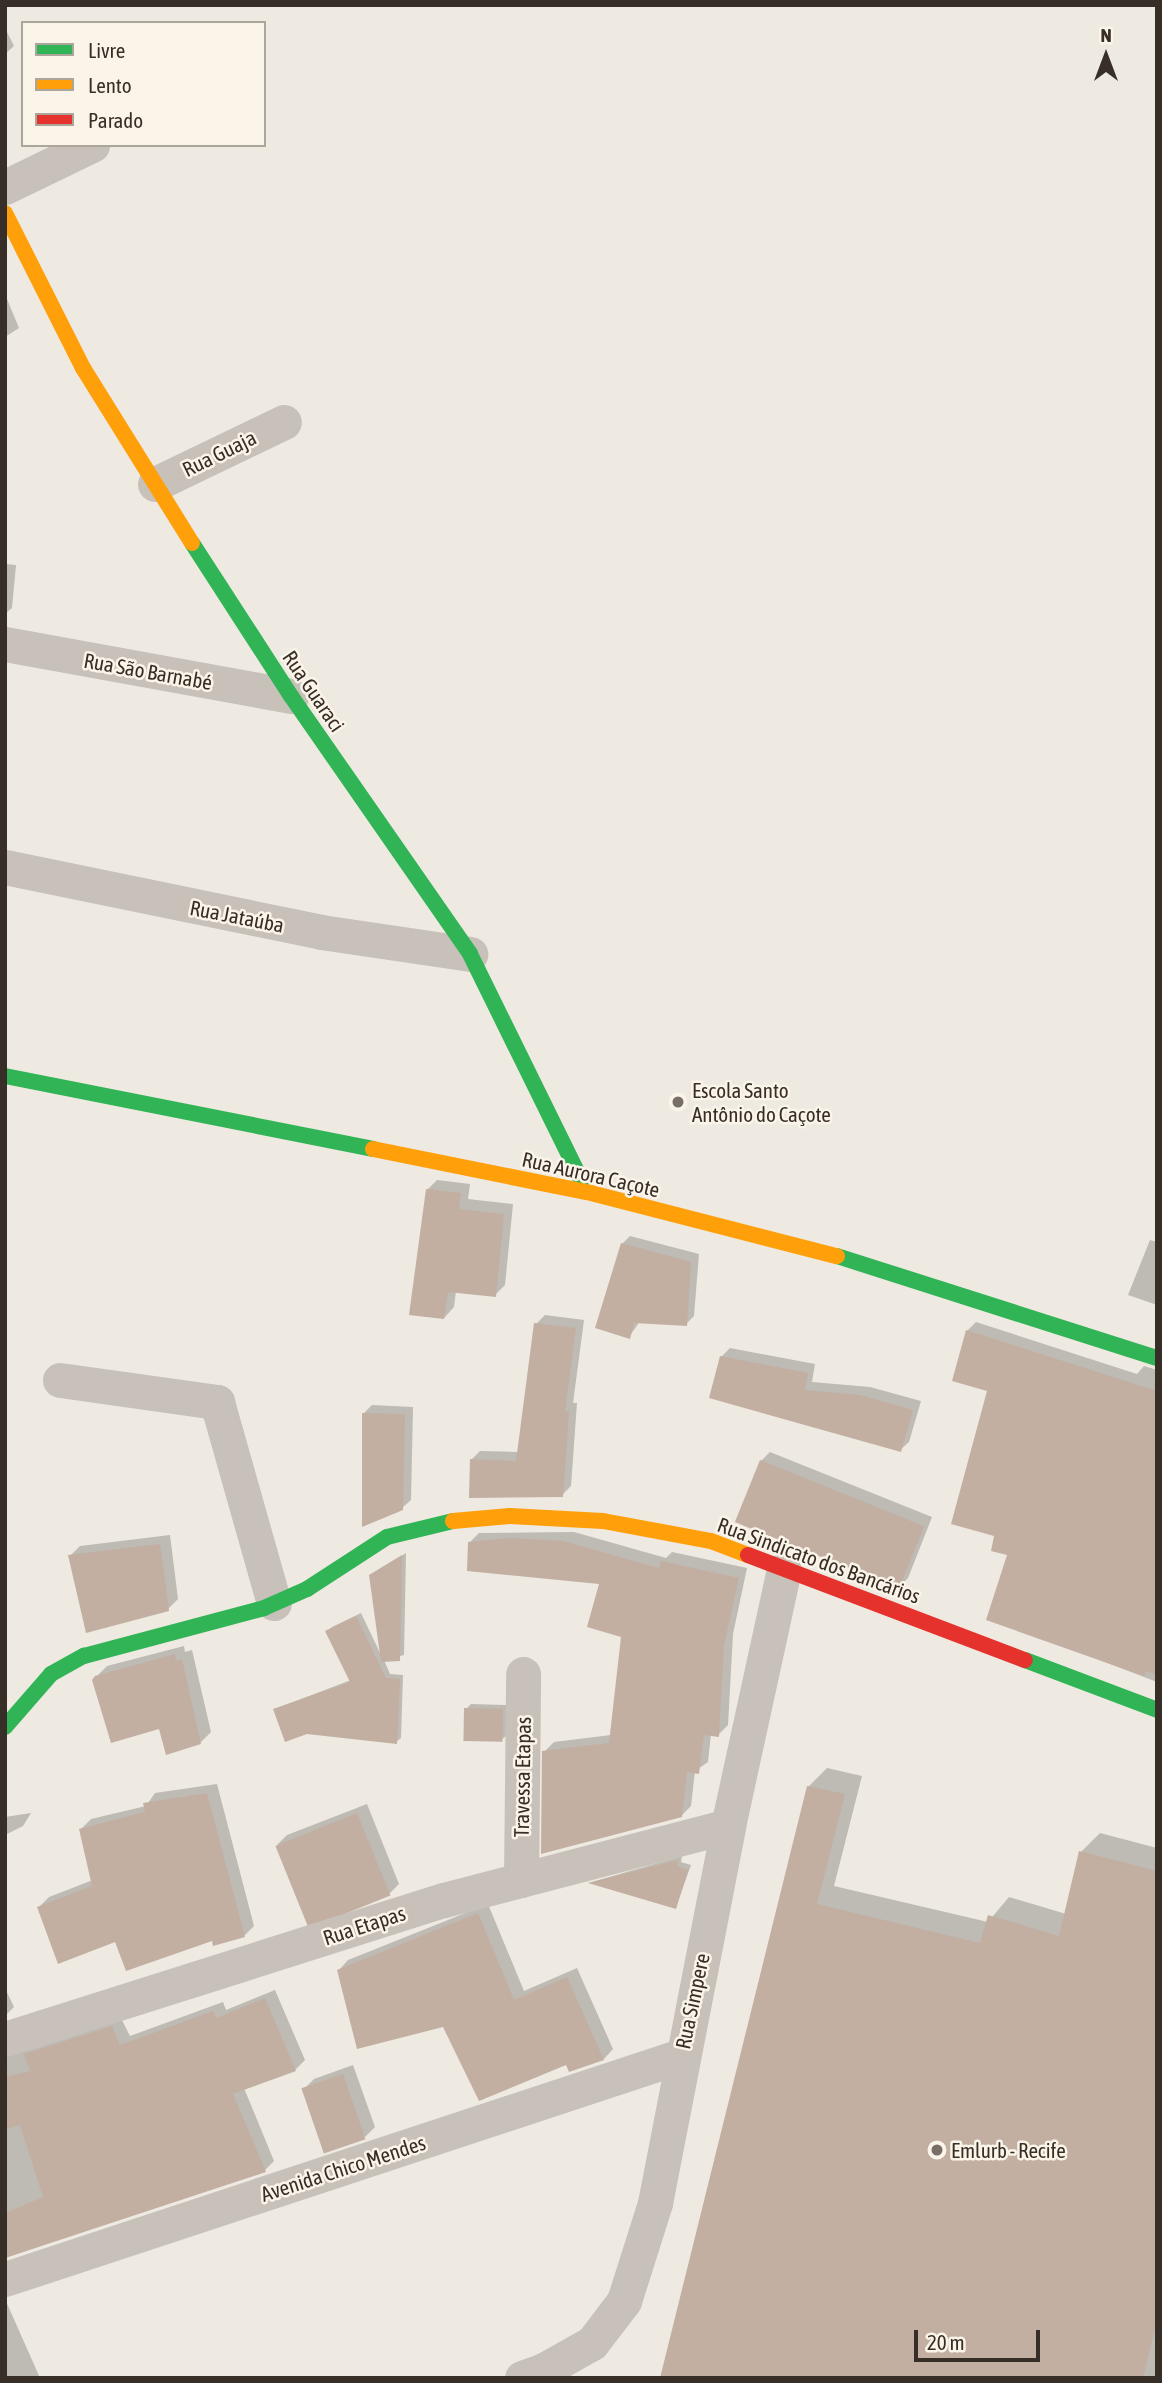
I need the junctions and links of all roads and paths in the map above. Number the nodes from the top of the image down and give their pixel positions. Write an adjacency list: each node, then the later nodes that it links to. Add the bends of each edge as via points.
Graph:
1 (88, 147): 2 (street)
2 (5, 187)
3 (5, 213): 5 (street, Rua Guaraci, via 83,368)
4 (284, 422): 5 (street, Rua Guaja)
5 (155, 484): 7 (street, Rua Guaraci)
6 (5, 644): 7 (street, Rua São Barnabé)
7 (291, 696): 9 (street, Rua Guaraci)
8 (5, 867): 9 (street, Rua Jataúba, via 321,932)
9 (470, 954): 11 (street, Rua Guaraci)
10 (5, 1076): 11 (street, Rua Aurora Caçote)
11 (587, 1192): 12 (street, Rua Aurora Caçote, via 842,1257)
12 (1157, 1358)
13 (60, 1380): 15 (street, via 217,1402)
14 (784, 1570): 15 (street, Rua Sindicato dos Bancários, via 711,1541 603,1521 510,1516 439,1522 387,1537 307,1589); 17 (street, Rua Sindicato dos Bancários); 19 (street, Rua Simpere)
15 (274, 1603): 18 (street, Rua Sindicato dos Bancários, via 84,1656 51,1674)
16 (523, 1674): 20 (street, Travessa Etapas)
17 (1157, 1710)
18 (6, 1725)
19 (728, 1826): 20 (street, Rua Etapas); 22 (street, Rua Simpere)
20 (521, 1880): 21 (street, Rua Etapas, via 444,1900)
21 (5, 2039)
22 (681, 2056): 23 (street, Avenida Chico Mendes); 24 (street, Rua Simpere, via 654,2203 624,2301 592,2343)
23 (5, 2279)
24 (522, 2378)

